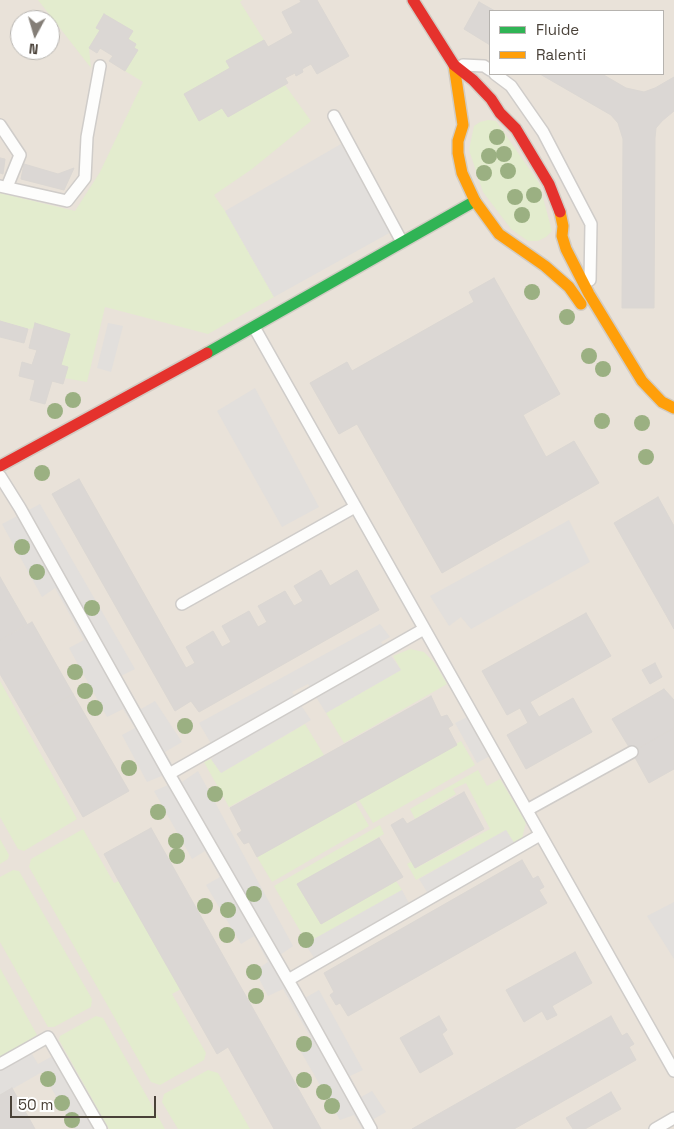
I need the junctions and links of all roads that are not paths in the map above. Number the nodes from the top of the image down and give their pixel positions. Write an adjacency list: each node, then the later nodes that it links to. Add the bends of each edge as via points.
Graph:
1 (413, 0): 2 (street)
2 (454, 65): 4 (lane, via 484,66); 6 (street, via 473,80); 9 (street)
3 (100, 66): 10 (lane, via 87,137 85,178 68,201)
4 (489, 69)
5 (496, 75): 17 (lane, via 511,86 543,132 591,224)
6 (500, 113): 9 (street, via 481,112 468,118); 13 (street, via 516,129 549,184 563,226)
7 (334, 116): 12 (lane)
8 (0, 125): 10 (lane, via 20,154)
9 (463, 125): 11 (street, via 458,153 462,174)
10 (3, 187)
11 (475, 201): 12 (street); 14 (street, via 499,234)
12 (402, 242): 16 (street)
13 (555, 244): 14 (street, via 539,252); 17 (street, via 566,250)
14 (522, 251): 19 (street, via 569,287)
15 (310, 279): 16 (lane)
16 (316, 291): 18 (street)
17 (589, 294): 20 (street, via 642,381 662,402)
18 (254, 327): 21 (street); 23 (lane)
19 (601, 336)
20 (674, 408)
21 (0, 466)
22 (0, 476): 27 (lane)
23 (355, 507): 24 (lane); 25 (lane)
24 (182, 604)
25 (424, 630): 27 (lane); 28 (lane)
26 (632, 752): 28 (lane)
27 (169, 774): 30 (lane)
28 (527, 810): 29 (lane)
29 (540, 835): 30 (lane); 32 (lane)
30 (288, 980): 35 (lane)
31 (0, 1064): 34 (lane, via 48,1037)
32 (674, 1071)
33 (674, 1118): 36 (lane)
34 (100, 1129)
35 (371, 1129)
36 (655, 1129)

